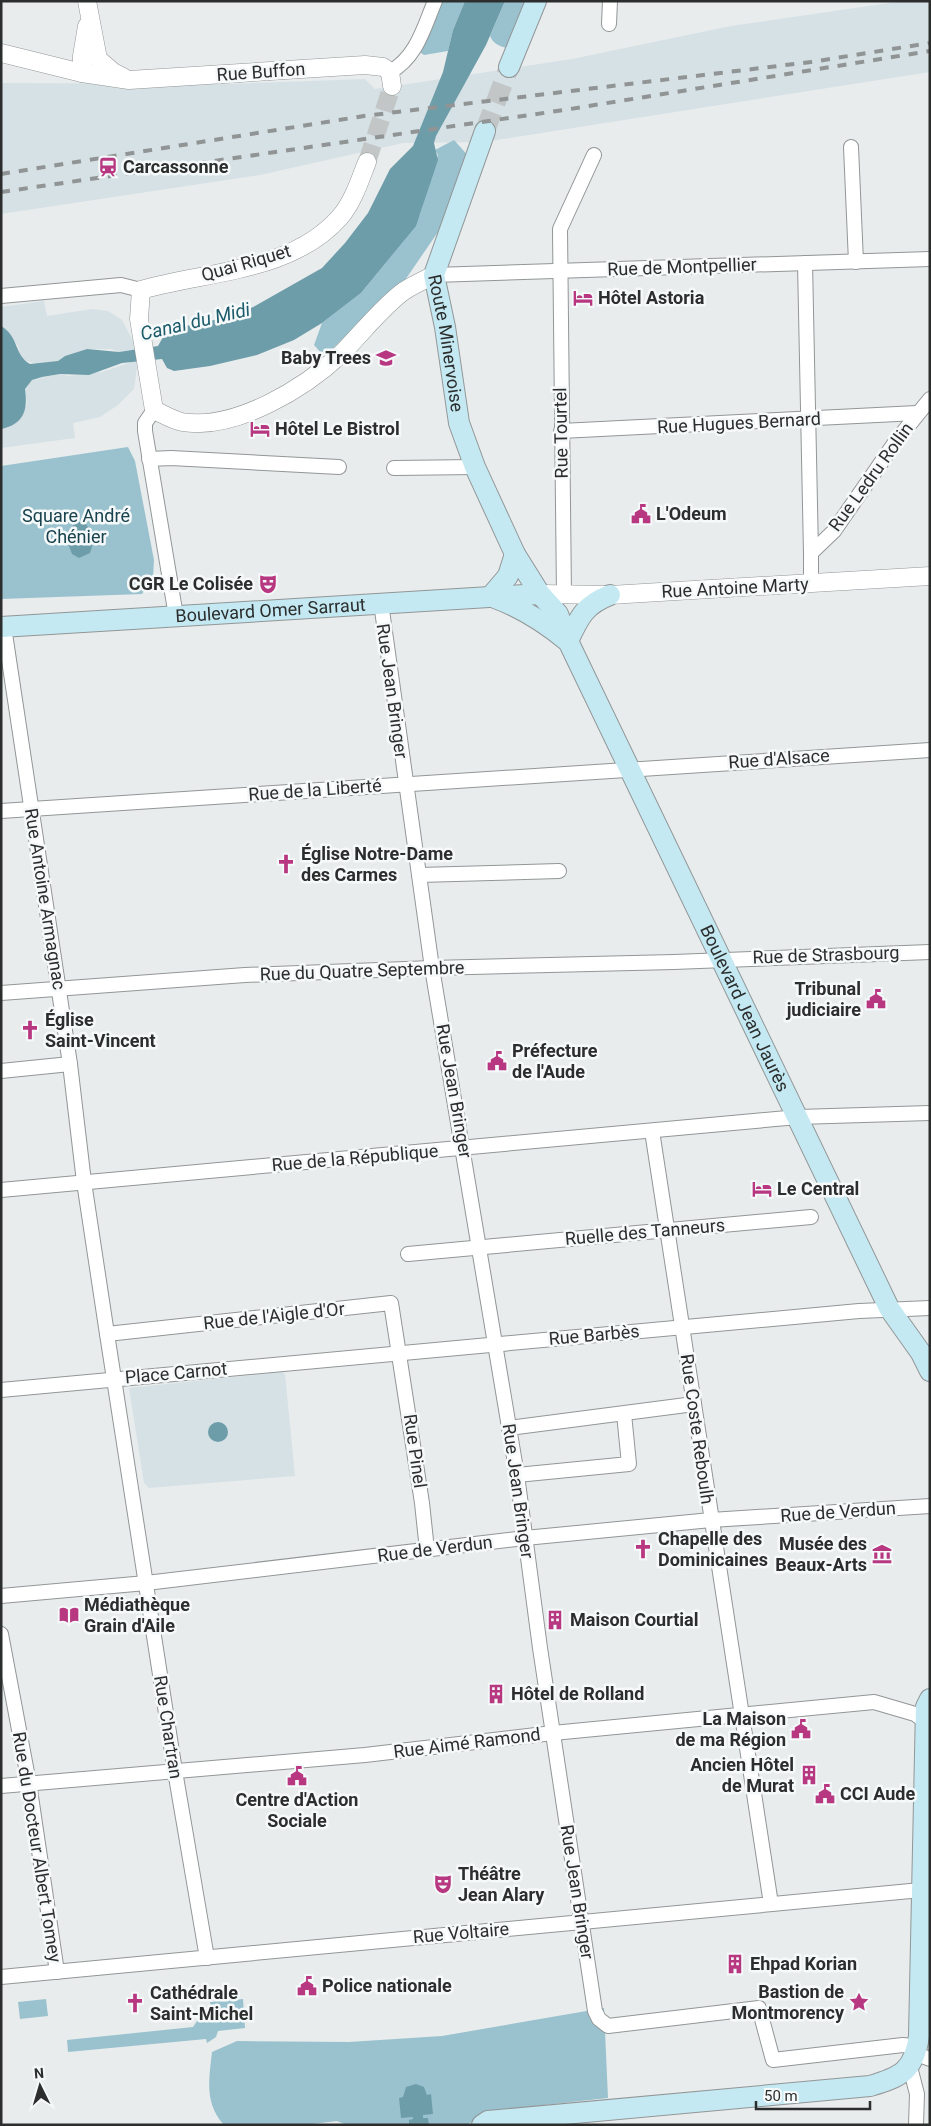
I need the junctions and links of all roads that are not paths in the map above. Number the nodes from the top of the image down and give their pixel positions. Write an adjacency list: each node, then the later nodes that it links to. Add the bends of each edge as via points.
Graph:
1 (435, 1): 9 (street, via 411,56)
2 (536, 1): 7 (main road)
3 (610, 1): 5 (street)
4 (88, 9): 8 (street); 10 (street, via 98,59 113,72)
5 (609, 24)
6 (1, 53): 8 (street, Rue Buffon)
7 (509, 67)
8 (82, 73): 10 (street, Rue Buffon)
9 (391, 79): 10 (street, Rue Buffon, via 383,67 365,66)
10 (130, 80)
11 (485, 131): 19 (main road, Route Minervoise)
12 (851, 147): 16 (street)
13 (594, 155): 18 (street, Rue Tourtel, via 560,229)
14 (367, 162): 20 (street, Quai Riquet, via 341,215 311,242 255,264)
15 (930, 259): 16 (street, Rue de Montpellier)
16 (856, 262): 17 (street, Rue de Montpellier)
17 (805, 263): 18 (street, Rue de Montpellier); 25 (street)
18 (560, 271): 19 (street, Rue de Montpellier); 26 (street, Rue Tourtel)
19 (434, 274): 23 (street, via 403,291 341,354 281,398 229,419 205,422 176,421); 29 (main road, Route Minervoise, via 459,423)
20 (141, 290): 21 (street, via 121,285); 23 (street, via 139,319)
21 (1, 296)
22 (930, 399): 24 (street, Rue Ledru Rollin)
23 (154, 410): 27 (street, via 145,423)
24 (917, 413): 25 (street, Rue Hugues Bernard); 31 (street, Rue Ledru Rollin, via 834,531)
25 (810, 419): 26 (street, Rue Hugues Bernard); 31 (street)
26 (561, 431): 38 (street, Rue Tourtel)
27 (149, 459): 28 (street); 40 (street)
28 (339, 467)
29 (475, 467): 30 (street); 32 (main road, Route Minervoise)
30 (394, 468)
31 (811, 553): 34 (street)
32 (515, 554): 35 (main road, Route Minervoise); 37 (main road, via 508,576)
33 (930, 576): 34 (street, Rue Antoine Marty)
34 (811, 583): 36 (street, Rue Antoine Marty)
35 (540, 594): 37 (main road, Boulevard Omer Sarraut); 38 (street, Rue Antoine Marty); 42 (main road, Boulevard Jean Jaurès, via 558,614)
36 (610, 595): 38 (street, Rue Antoine Marty); 42 (main road, via 592,602 578,619)
37 (491, 596): 39 (main road, Boulevard Omer Sarraut); 42 (main road, Boulevard Jean Jaurès, via 546,623)
38 (564, 596)
39 (381, 603): 40 (main road, Boulevard Omer Sarraut); 45 (street, Rue Jean Bringer)
40 (176, 616): 41 (main road, Boulevard Omer Sarraut)
41 (3, 627): 46 (street, Rue Antoine Armagnac)
42 (568, 641): 44 (main road, Boulevard Jean Jaurès)
43 (930, 750): 44 (street, Rue d'Alsace)
44 (629, 768): 45 (street, Rue de la Liberté); 51 (main road, Boulevard Jean Jaurès)
45 (406, 785): 46 (street, Rue de la Liberté); 49 (street, Rue Jean Bringer)
46 (32, 809): 47 (street, Rue de la Liberté); 53 (street, Rue Antoine Armagnac)
47 (1, 810)
48 (559, 871): 49 (street)
49 (419, 875): 52 (street, Rue Jean Bringer)
50 (930, 952): 51 (street, Rue de Strasbourg)
51 (722, 959): 52 (street, Rue du Quatre Septembre); 58 (main road, Boulevard Jean Jaurès)
52 (432, 968): 53 (street, Rue du Quatre Septembre, via 245,975); 60 (street, Rue Jean Bringer)
53 (59, 989): 54 (street, Rue du Quatre Septembre); 55 (street, Rue Antoine Armagnac)
54 (1, 993)
55 (70, 1064): 56 (street); 61 (street, Rue Antoine Armagnac)
56 (1, 1071)
57 (930, 1113): 58 (street, Rue de la République)
58 (798, 1117): 59 (street, Rue de la République); 67 (main road, Boulevard Jean Jaurès)
59 (652, 1131): 60 (street, Rue de la République); 64 (street, Rue Coste Reboulh)
60 (463, 1148): 61 (street, Rue de la République); 65 (street, Rue Jean Bringer)
61 (84, 1182): 62 (street, Rue de la République); 70 (street, Rue Antoine Armagnac)
62 (1, 1190)
63 (810, 1217): 64 (street, Ruelle des Tanneurs)
64 (667, 1230): 65 (street, Ruelle des Tanneurs); 69 (street, Rue Coste Reboulh)
65 (480, 1247): 66 (street, Ruelle des Tanneurs); 71 (street, Rue Jean Bringer)
66 (408, 1254)
67 (889, 1308): 68 (street, Rue Barbès); 69 (street, Rue Barbès); 74 (main road, Boulevard Jean Jaurès, via 921,1352)
68 (930, 1308)
69 (682, 1327): 71 (street, Rue Barbès); 77 (street, Rue Coste Reboulh)
70 (107, 1334): 72 (street, Rue de l'Aigle d'Or, via 391,1303); 75 (street, Rue Antoine Armagnac)
71 (496, 1344): 72 (street, Rue Barbès); 79 (street, Rue Jean Bringer)
72 (400, 1352): 73 (street, Rue Barbès); 85 (street, Rue Pinel)
73 (298, 1362): 75 (street, Place Carnot)
74 (930, 1371)
75 (114, 1378): 76 (street); 81 (street, Place Carnot)
76 (1, 1390)
77 (694, 1404): 78 (street); 83 (street, Rue Coste Reboulh)
78 (624, 1414): 79 (street); 80 (street, via 629,1464)
79 (509, 1428): 80 (street, Rue Jean Bringer)
80 (517, 1476): 84 (street, Rue Jean Bringer)
81 (132, 1497): 86 (street, Rue Chartran)
82 (930, 1506): 83 (street, Rue de Verdun)
83 (711, 1520): 84 (street, Rue de Verdun); 90 (street, Rue Coste Reboulh)
84 (525, 1538): 85 (street, Rue de Verdun); 92 (street, Rue Jean Bringer)
85 (427, 1550): 86 (street, Rue de Verdun)
86 (146, 1583): 87 (street, Rue de Verdun); 93 (street, Rue Chartran)
87 (1, 1596)
88 (1, 1634): 94 (street, Rue du Docteur Albert Tomey)
89 (930, 1699): 91 (main road, via 926,1706)
90 (740, 1714): 91 (street, Rue Aimé Ramond, via 874,1702 908,1712); 92 (street, Rue Aimé Ramond); 97 (street, Rue Coste Reboulh)
91 (928, 1724): 96 (main road)
92 (553, 1733): 93 (street, Rue Aimé Ramond, via 365,1755); 98 (street, Rue Jean Bringer)
93 (175, 1772): 94 (street, Rue Aimé Ramond); 99 (street, Rue Chartran)
94 (29, 1784): 95 (street, Rue Aimé Ramond); 100 (street, Rue du Docteur Albert Tomey)
95 (1, 1786)
96 (924, 1884): 97 (street, Rue Voltaire); 102 (main road)
97 (771, 1904): 98 (street, Rue Voltaire)
98 (582, 1922): 99 (street, Rue Voltaire); 102 (street, Rue Jean Bringer, via 595,2011 608,2026 759,2008 773,2060 903,2045)
99 (207, 1958): 100 (street, Rue Voltaire)
100 (57, 1972): 101 (street, Rue Voltaire)
101 (1, 1977)
102 (918, 2052): 103 (main road, via 893,2080 870,2086 774,2093); 105 (street)
103 (589, 2119): 104 (main road)
104 (485, 2123)
105 (916, 2125)

